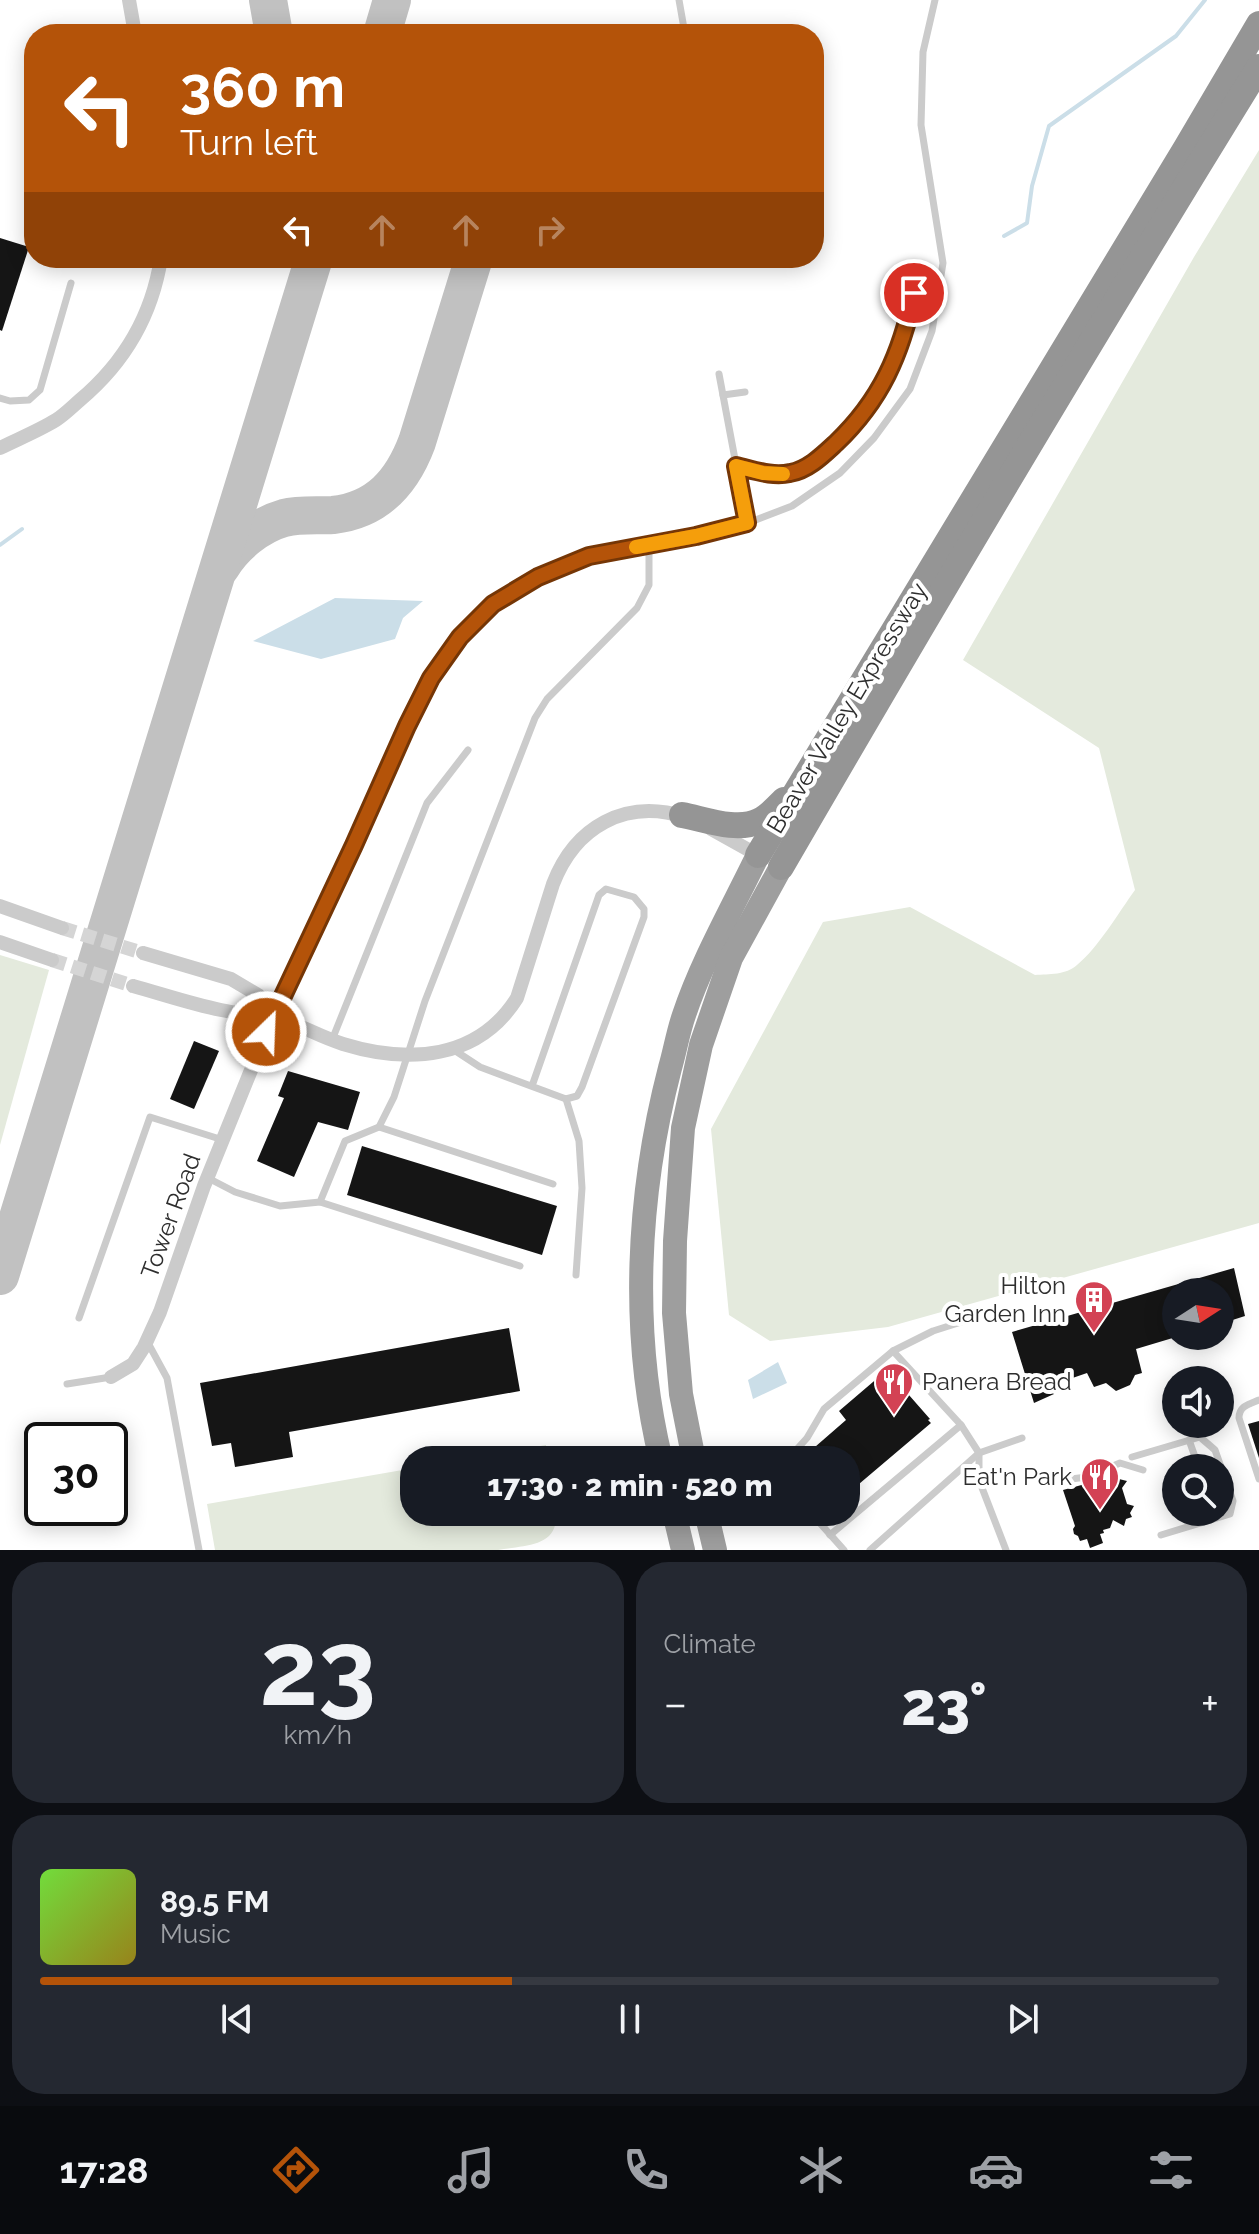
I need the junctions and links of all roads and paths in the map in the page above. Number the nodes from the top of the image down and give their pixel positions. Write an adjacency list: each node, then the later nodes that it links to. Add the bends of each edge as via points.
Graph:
1 (129, 0): 4 (street)
2 (679, 0): 5 (lane)
3 (935, 0): 19 (lane, via 923,52 921,125 943,263 927,346 910,389 840,473 792,506)
4 (133, 24)
5 (683, 24)
6 (1259, 24): 22 (highway, Beaver Valley Expressway)
7 (1259, 67): 24 (highway, Beaver Valley Expressway, via 956,568)
8 (158, 268): 17 (street, via 149,306 115,366 58,419)
9 (71, 283): 16 (lane, via 40,390 29,400)
10 (914, 293): 12 (lane)
11 (893, 306): 12 (lane)
12 (910, 312): 18 (lane, via 881,387 829,450 789,474)
13 (719, 374): 15 (lane)
14 (745, 392): 15 (lane)
15 (723, 395): 18 (lane)
16 (0, 398)
17 (0, 448)
18 (736, 466): 19 (lane)
19 (747, 523): 20 (lane)
20 (649, 544): 31 (lane, via 589,556 538,577 493,604 460,637 407,726); 34 (lane, via 649,585 637,608 547,699 535,718)
21 (468, 750): 32 (lane, via 427,803)
22 (798, 787): 23 (highway, via 751,824); 24 (highway, Beaver Valley Expressway)
23 (682, 815): 24 (street); 33 (street, via 622,815 576,843 553,884 510,1010 492,1029)
24 (770, 861): 54 (highway, Beaver Valley Expressway, via 713,947 684,1015 661,1104 644,1225 641,1297); 55 (highway, Beaver Valley Expressway, via 701,1045 683,1128 674,1313)
25 (0, 906): 26 (street)
26 (62, 928)
27 (0, 942): 29 (street)
28 (143, 953): 31 (street, via 231,979 258,995)
29 (52, 960)
30 (133, 986): 31 (street, via 219,1010)
31 (273, 1016): 32 (street); 38 (street, Tower Road)
32 (332, 1040): 34 (street)
33 (452, 1049): 34 (street); 35 (lane, via 480,1067)
34 (409, 1055): 37 (lane)
35 (532, 1086): 36 (lane); 36 (lane, via 599,895 606,889 634,897 644,917 582,1087 577,1096)
36 (566, 1099): 43 (lane, via 579,1141 582,1188)
37 (379, 1127): 40 (lane); 41 (lane, via 345,1141)
38 (223, 1140): 39 (street, Tower Road); 45 (lane, via 150,1117)
39 (208, 1178): 41 (lane, via 280,1206); 46 (street, Tower Road)
40 (553, 1184)
41 (320, 1202): 42 (lane)
42 (520, 1266)
43 (576, 1275)
44 (977, 1317): 47 (lane)
45 (79, 1318)
46 (147, 1341): 48 (street, Tower Road, via 133,1364); 69 (lane, via 167,1378)
47 (893, 1351): 51 (lane); 56 (lane, via 824,1409)
48 (111, 1377): 49 (lane, Tower Road)
49 (67, 1384)
50 (1259, 1400): 62 (lane, via 1239,1414)
51 (961, 1425): 57 (lane); 67 (lane)
52 (1022, 1438): 57 (lane)
53 (1189, 1440): 58 (lane); 59 (lane, via 1200,1437); 60 (lane)
54 (658, 1446)
55 (691, 1446)
56 (800, 1446)
57 (979, 1453): 72 (lane); 73 (lane, via 979,1480)
58 (1194, 1454)
59 (1216, 1454)
60 (1132, 1457)
61 (1143, 1470): 63 (lane, via 1120,1463 1101,1473)
62 (1259, 1479)
63 (1063, 1480)
64 (709, 1526): 70 (highway)
65 (822, 1526): 67 (lane)
66 (1185, 1526): 68 (lane)
67 (830, 1535): 71 (lane)
68 (1161, 1535)
69 (199, 1550)
70 (715, 1550)
71 (844, 1550)
72 (870, 1550)
73 (1006, 1550)

